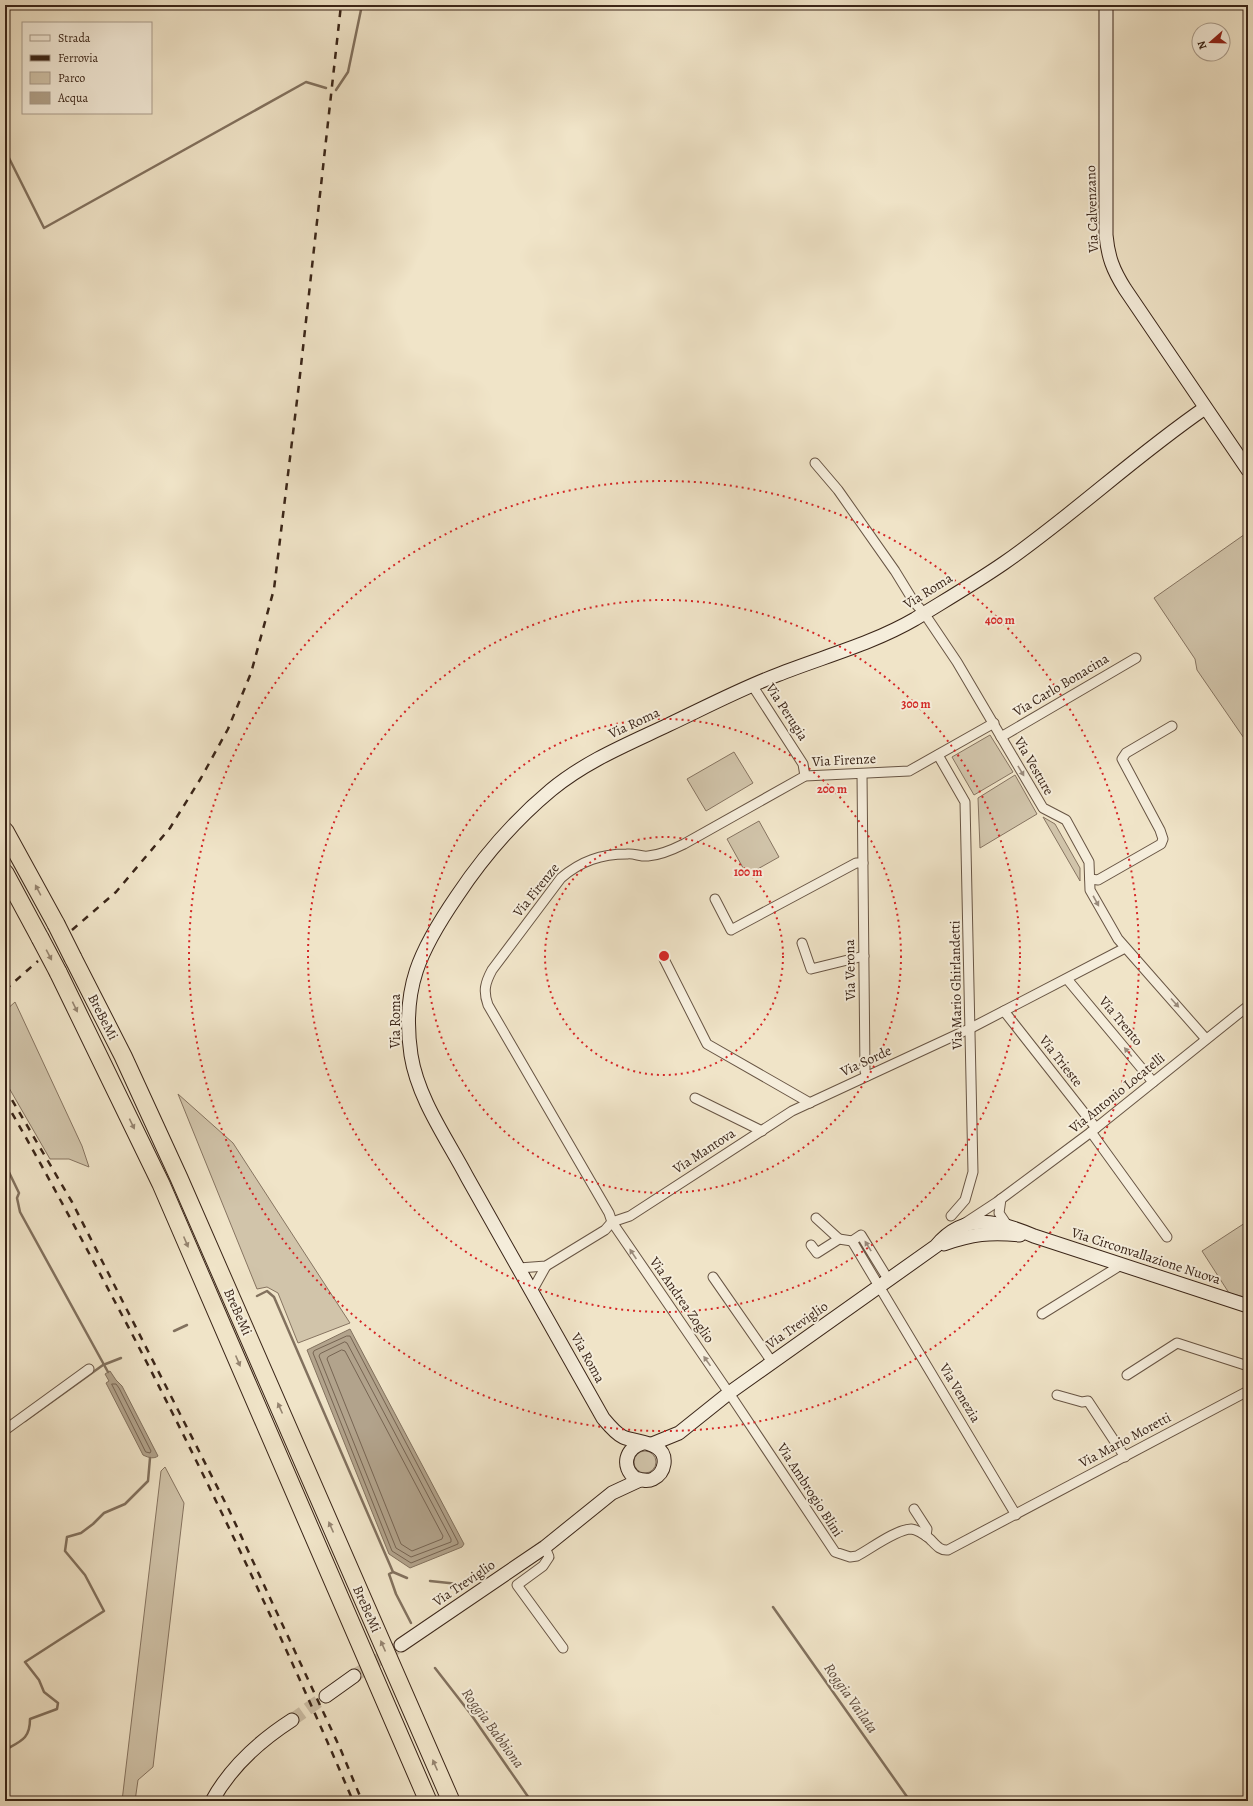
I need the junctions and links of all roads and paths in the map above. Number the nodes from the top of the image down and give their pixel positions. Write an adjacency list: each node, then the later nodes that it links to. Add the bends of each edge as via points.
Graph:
1 (1106, 5): 2 (street, Via Calvenzano, via 1108,254 1116,275)
2 (1205, 408): 4 (street, Via Calvenzano); 5 (street, Via Roma, via 1003,564)
3 (814, 463): 5 (street, Via Vesture, via 838,490)
4 (1248, 470)
5 (924, 613): 7 (street, Via Roma, via 880,636); 8 (street, Via Vesture)
6 (1136, 658): 10 (street, Via Carlo Bonacina)
7 (752, 685): 13 (street, Via Perugia, via 803,764); 46 (street, Via Roma, via 597,759 551,790 502,837 437,924 423,949 409,999 411,1059 432,1113)
8 (994, 723): 10 (street, Via Vesture); 11 (street, Via Firenze)
9 (1172, 726): 17 (street, via 1126,753 1122,759 1160,830 1163,839 1161,844 1098,880)
10 (1001, 737): 17 (street, Via Vesture, one-way to 17, via 1042,808 1066,820 1089,862)
11 (938, 755): 12 (street, Via Firenze, via 909,771); 26 (street, Via Mario Ghirlandetti, via 965,802)
12 (862, 774): 13 (street, Via Firenze); 15 (street, Via Verona)
13 (805, 776): 37 (street, Via Firenze, via 664,853 647,857 628,853 607,855 575,866 561,878 492,970 485,984 488,1005)
14 (5, 831): 79 (highway, BreBeMi, one-way to 14, bridge, via 179,1178 123,1056)
15 (864, 863): 18 (street, via 856,863 731,930); 21 (street, Via Verona)
16 (5, 873): 78 (highway, BreBeMi, one-way to 78, bridge, via 58,972 161,1184)
17 (1090, 879): 20 (street, Via Vesture, one-way to 20, via 1090,890)
18 (715, 899)
19 (802, 943): 21 (street, via 811,969)
20 (1125, 948): 23 (street, Via Sorde); 27 (street, Via Vesture, one-way to 27)
21 (864, 956): 28 (street, Via Verona)
22 (664, 959): 31 (street, via 707,1044)
23 (1067, 979): 25 (street, Via Sorde); 29 (street, Via Trento, one-way to 23)
24 (1248, 1006): 27 (street, Via Antonio Locatelli)
25 (1004, 1011): 26 (street, Via Sorde); 32 (street, Via Trieste)
26 (971, 1028): 28 (street, Via Sorde); 35 (street, Via Mario Ghirlandetti, via 973,1172 965,1200)
27 (1206, 1039): 29 (street, Via Antonio Locatelli)
28 (867, 1076): 31 (street, Via Sorde)
29 (1153, 1082): 32 (street, Via Antonio Locatelli)
30 (696, 1098): 33 (street)
31 (810, 1103): 33 (street, Via Mantova, via 792,1111)
32 (1094, 1130): 34 (street, Via Antonio Locatelli); 41 (street, Via Trieste)
33 (762, 1131): 37 (street, Via Mantova, via 630,1216)
34 (999, 1200): 38 (street, via 999,1213); 39 (street, Via Antonio Locatelli); 39 (street, Via Antonio Locatelli)
35 (951, 1216)
36 (816, 1218): 42 (street)
37 (612, 1222): 45 (street, via 605,1230); 57 (street, Via Andrea Zoglio, one-way to 37)
38 (1007, 1225): 39 (street); 40 (street)
39 (972, 1227): 40 (street, via 997,1233); 48 (street, Via Treviglio, via 936,1246)
40 (1034, 1236): 44 (street, Via Circonvallazione Nuova)
41 (1167, 1237)
42 (839, 1239): 43 (street, via 817,1253); 48 (street, via 852,1241 860,1235)
43 (811, 1245)
44 (1121, 1264): 50 (street, Via Circonvallazione Nuova); 51 (street)
45 (546, 1266): 46 (street); 49 (street)
46 (518, 1268): 49 (street, Via Roma)
47 (713, 1277): 52 (street)
48 (884, 1283): 52 (street, Via Treviglio); 69 (street, Via Venezia)
49 (532, 1291): 61 (street, Via Roma, via 603,1418)
50 (1248, 1306)
51 (1042, 1314)
52 (772, 1362): 57 (street, Via Treviglio)
53 (1248, 1366): 55 (street, via 1177,1342)
54 (89, 1369): 59 (street)
55 (1127, 1375)
56 (1248, 1391): 63 (street, Via Mario Moretti)
57 (730, 1393): 60 (street, Via Treviglio); 70 (street, Via Ambrogio Blini, via 835,1552 850,1557 857,1556 910,1529)
58 (1057, 1395): 63 (street, via 1082,1402 1088,1401)
59 (5, 1430)
60 (679, 1433): 62 (street, Via Treviglio); 64 (street, Via Treviglio)
61 (621, 1436): 62 (street, Via Roma); 65 (street, Via Roma)
62 (647, 1444): 64 (street, via 657,1447); 65 (street, Via Treviglio, via 633,1447)
63 (1125, 1456): 69 (street, Via Mario Moretti)
64 (664, 1457): 66 (street, Via Treviglio, via 664,1464 658,1476)
65 (627, 1460): 66 (street, via 631,1475); 67 (street, Via Treviglio)
66 (640, 1480): 67 (street, Via Treviglio)
67 (612, 1493): 71 (street, Via Treviglio)
68 (914, 1508): 70 (street, via 927,1529)
69 (1016, 1514): 70 (street, Via Ambrogio Blini, via 944,1551)
70 (926, 1536)
71 (545, 1547): 72 (street, Via Treviglio); 73 (street, via 549,1557 518,1585)
72 (401, 1646)
73 (563, 1648)
74 (354, 1676): 75 (street)
75 (326, 1696)
76 (292, 1720): 77 (street, via 245,1758)
77 (212, 1801)
78 (428, 1801)
79 (451, 1801)

